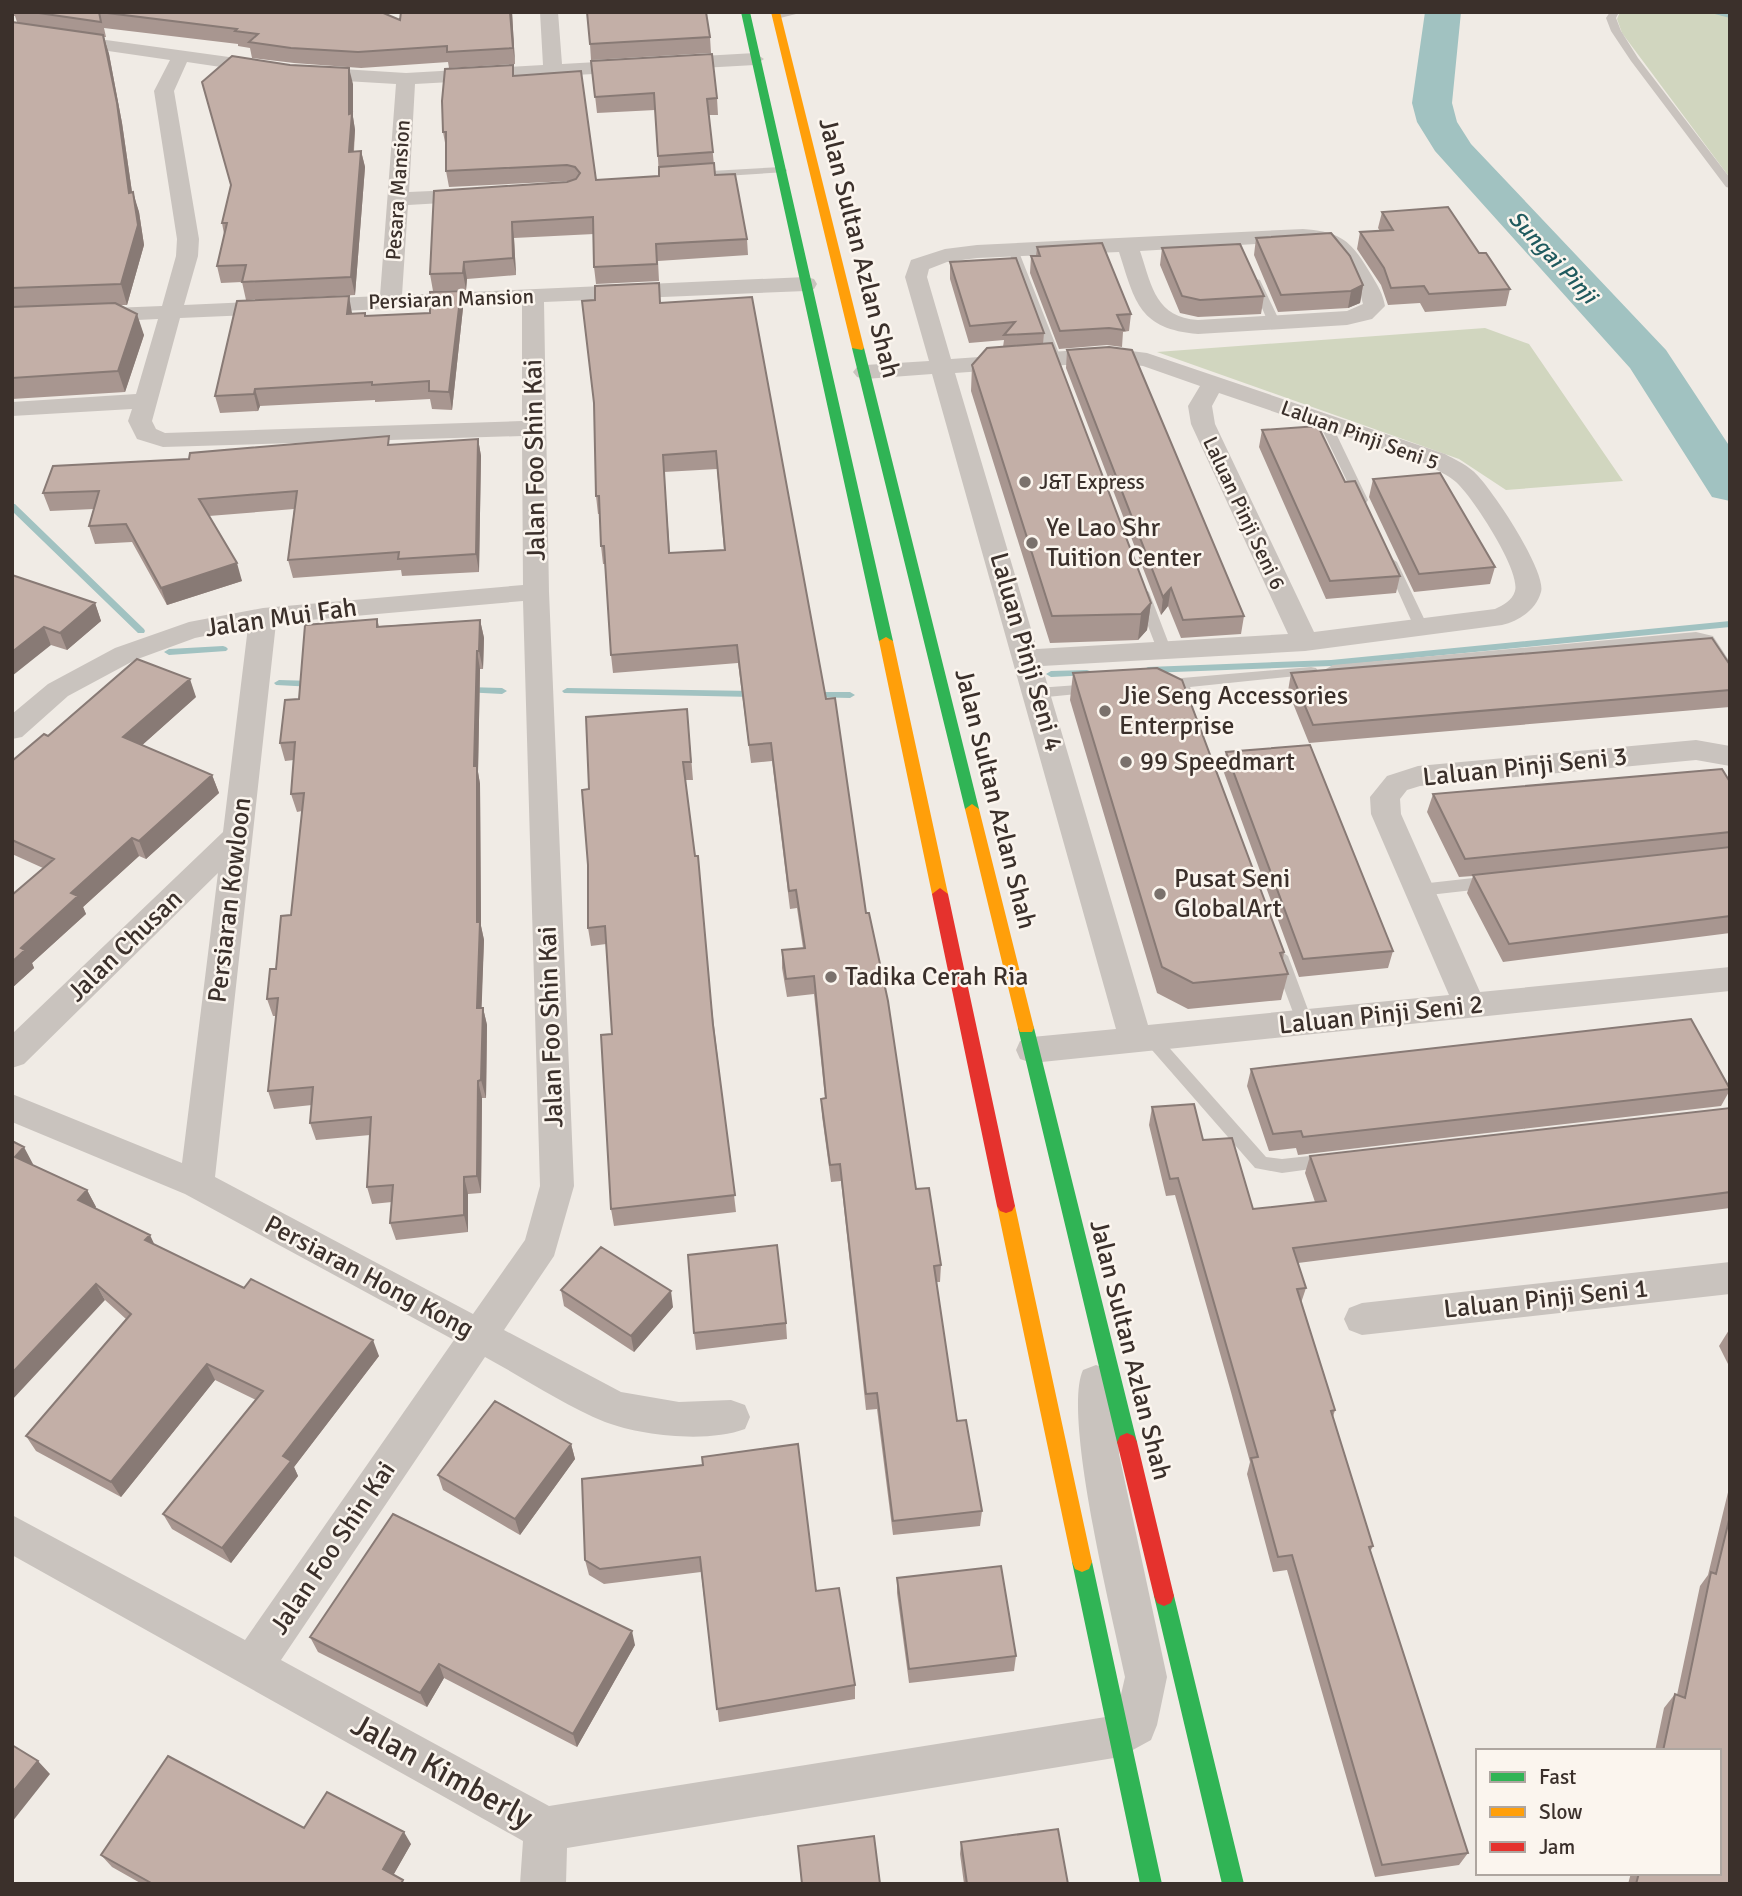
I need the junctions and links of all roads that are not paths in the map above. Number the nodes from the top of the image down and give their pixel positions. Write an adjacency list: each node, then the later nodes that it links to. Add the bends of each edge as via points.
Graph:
1 (549, 12): 9 (street)
2 (745, 12): 8 (main road)
3 (800, 12): 5 (lane)
4 (1615, 12): 13 (lane, via 1611,18 1616,32)
5 (776, 14): 27 (main road, Jalan Sultan Azlan Shah)
6 (12, 32): 7 (street)
7 (181, 56): 10 (street, via 294,72); 22 (street, via 164,91 188,239)
8 (755, 59): 9 (street); 11 (main road)
9 (553, 70): 10 (street)
10 (406, 79): 15 (street, Pesara Mansion)
11 (782, 170): 12 (lane); 19 (main road)
12 (677, 176)
13 (1730, 185)
14 (503, 193): 15 (street)
15 (398, 199): 21 (street, Pesara Mansion)
16 (1127, 245): 17 (street); 24 (street, via 1153,309 1162,319 1198,327); 24 (street, via 1239,245 1303,235 1338,242 1373,296 1374,306 1347,318)
17 (1014, 252): 25 (lane); 26 (street, Laluan Pinji Seni 4, via 932,258 919,265 916,277)
18 (1252, 275): 24 (lane)
19 (806, 284): 20 (street, Persiaran Mansion); 38 (main road)
20 (533, 296): 21 (street, Persiaran Mansion); 33 (street, Jalan Foo Shin Kai)
21 (391, 302): 22 (street, Persiaran Mansion)
22 (170, 312): 23 (street, Persiaran Mansion); 30 (street)
23 (12, 319)
24 (1274, 322)
25 (1058, 365): 26 (street, Laluan Pinji Seni 5); 28 (street, Laluan Pinji Seni 5, via 1107,355 1147,360)
26 (942, 366): 27 (street, Laluan Pinji Seni 5); 44 (street, Laluan Pinji Seni 4)
27 (865, 372): 29 (main road, via 853,380); 59 (main road, Jalan Sultan Azlan Shah)
28 (1213, 383): 32 (street, Laluan Pinji Seni 5); 42 (street, Laluan Pinji Seni 6, via 1200,406 1203,424)
29 (851, 391)
30 (145, 401): 31 (street); 33 (street, via 140,421 146,434 163,440)
31 (12, 409)
32 (1324, 421): 35 (lane); 41 (street, Laluan Pinji Seni 5, via 1436,460 1464,476 1483,498 1526,570 1529,590 1521,605 1502,617)
33 (534, 428): 39 (street, Jalan Foo Shin Kai)
34 (871, 494): 38 (main road)
35 (1365, 507)
36 (1382, 544): 41 (lane)
37 (1136, 575): 43 (lane)
38 (875, 591): 71 (main road)
39 (536, 592): 40 (street, Jalan Mui Fah); 67 (street, Jalan Foo Shin Kai, via 557,1186 541,1245)
40 (263, 616): 49 (street, Jalan Mui Fah, via 189,631 125,654 58,690); 51 (street, Persiaran Kowloon)
41 (1422, 629): 42 (street, Laluan Pinji Seni 5)
42 (1305, 642): 43 (street, Laluan Pinji Seni 5)
43 (1165, 652): 44 (street, Laluan Pinji Seni 5)
44 (1028, 658): 47 (street, Laluan Pinji Seni 4)
45 (1730, 673): 48 (lane, via 1708,639 1696,636 1175,683)
46 (1103, 688): 47 (lane)
47 (1037, 693): 58 (street, Laluan Pinji Seni 4)
48 (1191, 709)
49 (12, 730)
50 (1730, 756): 53 (street, Laluan Pinji Seni 3, via 1696,750 1418,776 1397,783 1385,797 1386,814)
51 (237, 836): 60 (street, Jalan Chusan); 63 (street, Persiaran Kowloon)
52 (1500, 881): 53 (lane)
53 (1420, 890): 56 (street, Laluan Pinji Seni 3)
54 (1276, 944): 57 (lane)
55 (1730, 979): 56 (street, Laluan Pinji Seni 2)
56 (1470, 1006): 57 (street, Laluan Pinji Seni 2)
57 (1304, 1023): 58 (street, Laluan Pinji Seni 2)
58 (1143, 1039): 59 (street, Laluan Pinji Seni 2); 62 (lane, via 1261,1163 1282,1166)
59 (1032, 1051): 65 (main road, Jalan Sultan Azlan Shah)
60 (12, 1055)
61 (12, 1107): 63 (street, Persiaran Hong Kong)
62 (1350, 1158)
63 (197, 1184): 67 (street, Persiaran Hong Kong)
64 (1730, 1278): 66 (street, Laluan Pinji Seni 1)
65 (1091, 1293): 71 (street, via 1100,1454 1146,1677 1136,1725); 75 (main road, Jalan Sultan Azlan Shah)
66 (1362, 1319)
67 (479, 1336): 68 (street, Persiaran Hong Kong, via 615,1408 679,1419); 70 (street, Jalan Foo Shin Kai)
68 (731, 1417)
69 (12, 1534): 70 (street, Jalan Kimberly)
70 (252, 1667): 72 (street, Jalan Kimberly)
71 (1120, 1736): 72 (street, Jalan Kimberly); 74 (main road)
72 (546, 1829): 73 (street)
73 (543, 1884)
74 (1151, 1884)
75 (1233, 1884)

